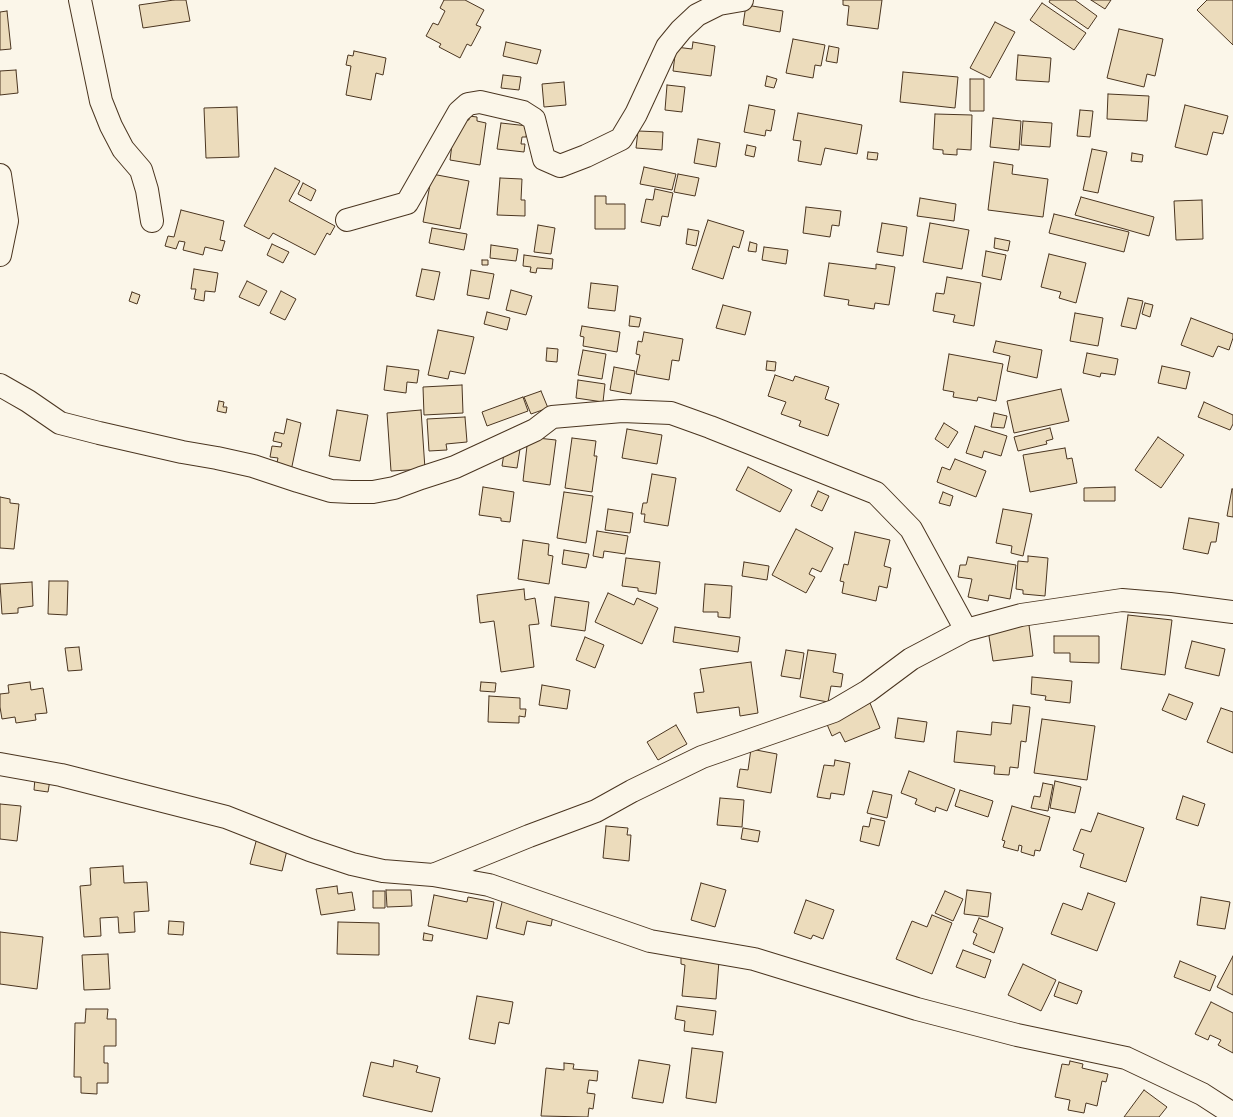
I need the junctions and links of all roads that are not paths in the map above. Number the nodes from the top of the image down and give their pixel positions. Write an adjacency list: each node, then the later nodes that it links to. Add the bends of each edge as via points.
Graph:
1 (80, 0): 5 (street, via 101,101 111,126 140,170 147,190)
2 (742, 0): 4 (street, via 719,4 697,16 681,30 667,47 636,114 620,139 560,166 544,159 534,119 523,112 480,102 468,104 459,112 407,203)
3 (0, 175): 6 (street, via 7,221)
4 (347, 220)
5 (152, 221)
6 (0, 255)
7 (0, 385): 9 (street, via 60,423 253,466 331,491 350,492 373,492 394,488 455,467 535,430 552,417 622,411 671,413 876,493 911,529)
8 (1233, 612): 9 (street, via 1122,600 1021,615)
9 (966, 630): 11 (street, via 911,659 868,691 834,711 702,757 596,811)
10 (0, 764): 11 (street, via 61,775 226,817 352,864 383,871)
11 (433, 875): 12 (street, via 489,885 650,941 754,959 917,1009 1126,1058 1202,1094)
12 (1233, 1114)

